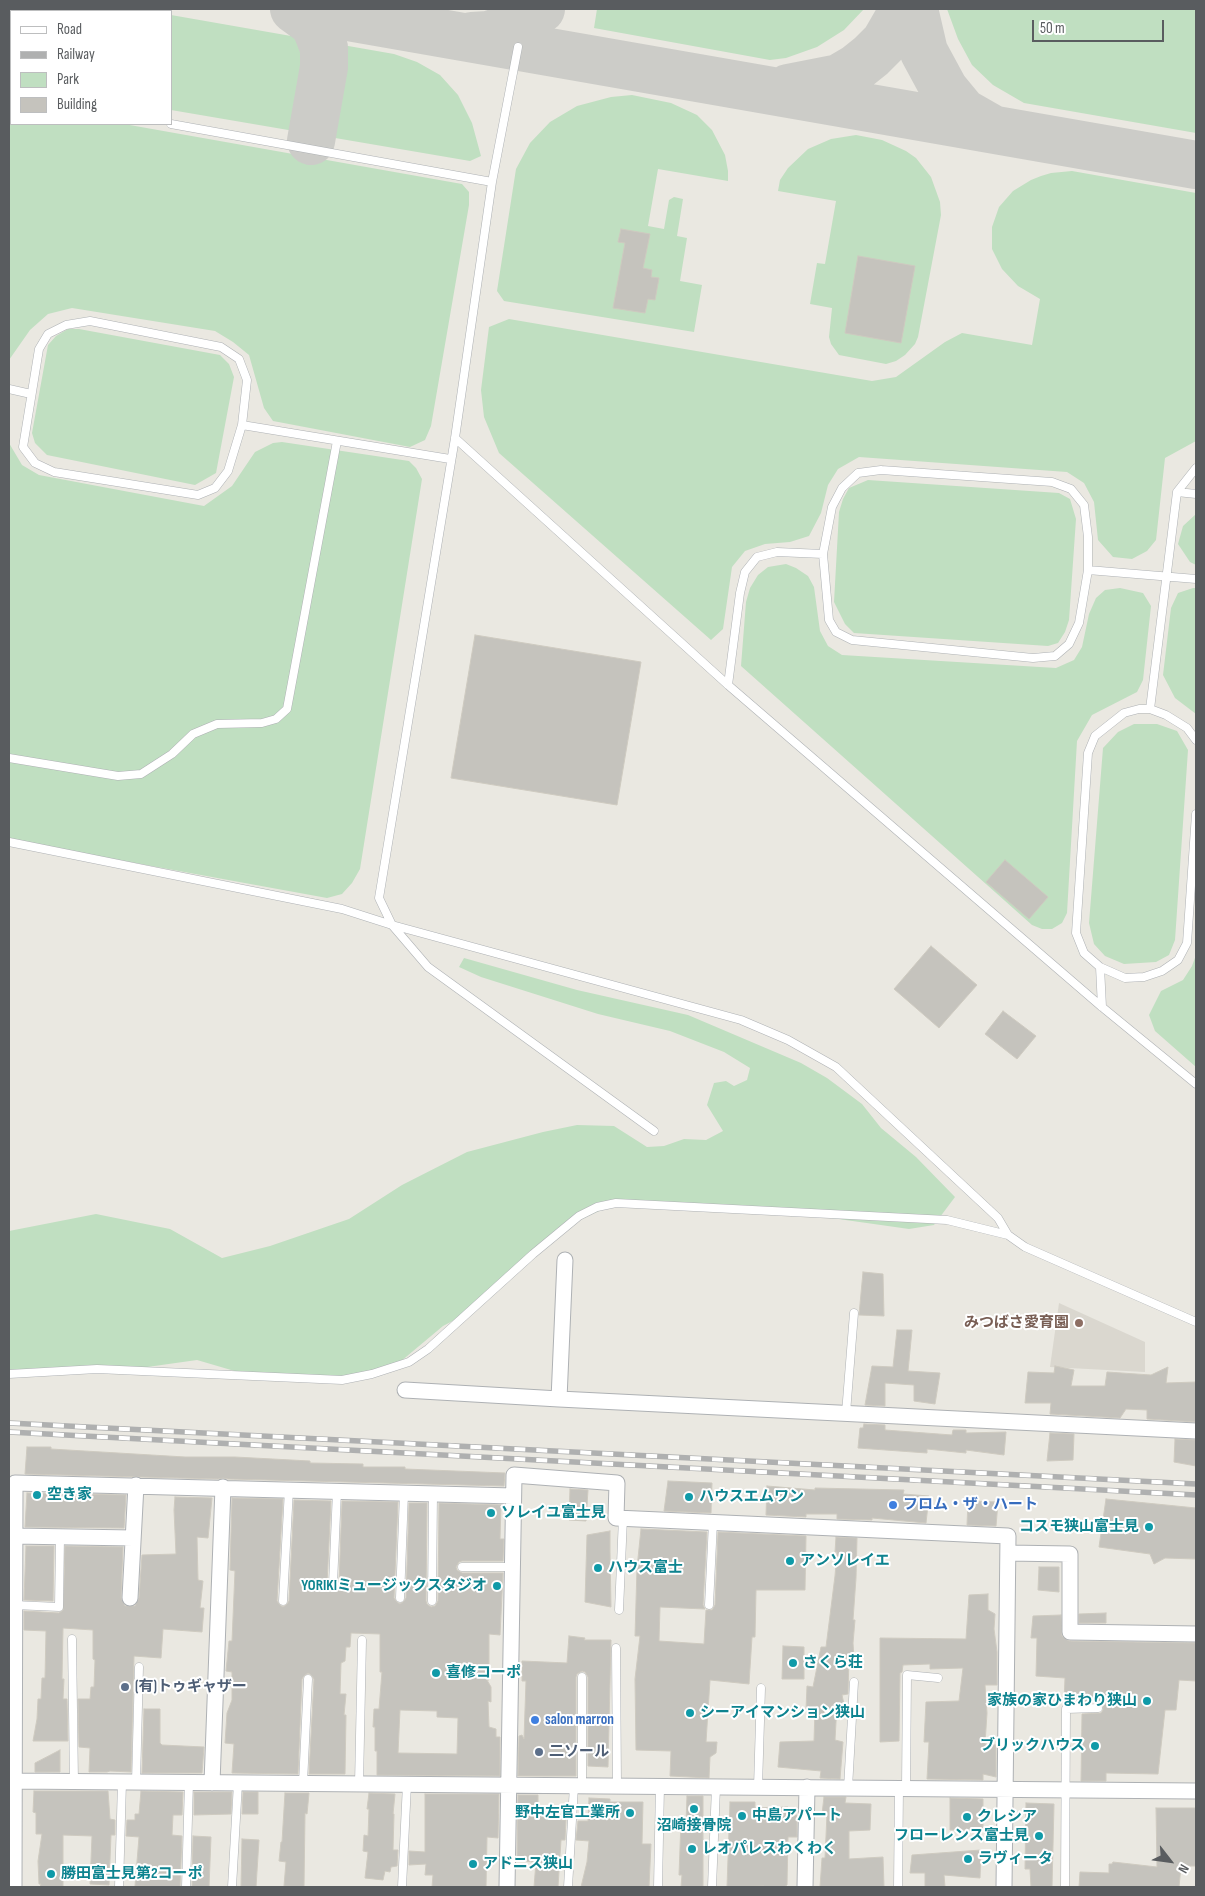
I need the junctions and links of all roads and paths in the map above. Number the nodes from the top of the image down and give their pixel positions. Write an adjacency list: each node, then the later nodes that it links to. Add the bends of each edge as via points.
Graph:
1 (518, 46): 3 (lane)
2 (172, 124): 3 (lane)
3 (492, 182): 7 (lane)
4 (9, 389): 5 (lane)
5 (32, 394): 6 (lane, via 23,447 35,463 54,472 198,495 215,488 228,470); 6 (lane, via 39,348 48,334 66,325 90,321 221,347 239,359 246,380)
6 (242, 425): 8 (lane)
7 (454, 438): 9 (lane); 17 (lane)
8 (337, 441): 9 (lane); 20 (lane, via 287,709 276,719 262,723 217,724 193,734 172,754 141,774 118,776)
9 (450, 459): 23 (lane, via 379,898)
10 (1196, 468): 11 (lane)
11 (1177, 492): 12 (lane); 15 (lane)
12 (1196, 494)
13 (823, 554): 14 (lane, via 832,507 842,488 858,472 881,470 1052,482 1071,489 1084,505); 14 (lane, via 828,620 836,632 852,640 1033,658 1055,656 1069,644 1079,623); 17 (lane, via 776,552 757,557 744,572)
14 (1088, 570): 15 (lane)
15 (1166, 576): 16 (lane); 18 (lane)
16 (1196, 579)
17 (728, 685): 25 (lane)
18 (1150, 709): 19 (lane, via 1187,728); 24 (lane, via 1124,713 1095,736 1088,753 1076,933 1084,954)
19 (1196, 740)
20 (9, 758)
21 (1196, 814): 24 (lane, via 1187,943 1178,960 1144,977 1125,978)
22 (9, 842): 23 (lane, via 342,909)
23 (392, 925): 27 (lane, via 428,967); 28 (lane, via 741,1020 788,1040 836,1067 998,1218)
24 (1100, 967): 25 (lane)
25 (1102, 1007): 26 (lane)
26 (1196, 1084)
27 (654, 1131)
28 (1008, 1235): 31 (lane, via 1025,1247); 32 (lane, via 947,1220 616,1203 578,1216 428,1349 409,1362 372,1374 342,1380 97,1369)
29 (565, 1260): 34 (street)
30 (854, 1312): 35 (lane)
31 (1196, 1322)
32 (9, 1374)
33 (405, 1390): 34 (street)
34 (559, 1399): 35 (street)
35 (846, 1413): 36 (street)
36 (1196, 1431)
37 (136, 1485): 38 (street); 46 (street, via 15,1483); 48 (street)
38 (223, 1488): 39 (street); 75 (street)
39 (289, 1490): 40 (street); 55 (lane)
40 (336, 1491): 41 (street); 52 (lane)
41 (404, 1493): 42 (street); 54 (lane)
42 (433, 1493): 43 (street); 56 (lane)
43 (514, 1496): 44 (street, via 514,1475 617,1483 616,1518); 51 (street)
44 (624, 1518): 45 (street); 59 (lane)
45 (713, 1522): 49 (street, via 1008,1536); 58 (lane)
46 (14, 1536): 47 (street); 57 (street)
47 (60, 1537): 48 (street); 57 (lane, via 59,1606)
48 (133, 1538): 53 (street)
49 (1008, 1553): 60 (street, via 1070,1554 1070,1632); 89 (street)
50 (462, 1567): 51 (lane)
51 (512, 1567): 80 (street)
52 (333, 1584)
53 (130, 1598)
54 (400, 1598)
55 (283, 1601)
56 (432, 1601)
57 (14, 1605): 71 (street)
58 (709, 1605)
59 (619, 1610)
60 (1196, 1634)
61 (72, 1639): 72 (lane)
62 (362, 1640): 78 (lane)
63 (616, 1648): 82 (lane)
64 (139, 1667): 73 (lane)
65 (582, 1677): 81 (lane)
66 (938, 1678): 88 (lane, via 907,1675)
67 (308, 1679): 77 (lane)
68 (854, 1682): 87 (lane)
69 (761, 1688): 85 (lane)
70 (1098, 1708): 90 (lane, via 1066,1709)
71 (14, 1781): 72 (street); 92 (street)
72 (74, 1782): 73 (street)
73 (129, 1782): 74 (street); 93 (lane)
74 (188, 1782): 75 (street); 94 (lane)
75 (212, 1783): 76 (street)
76 (238, 1783): 77 (street); 95 (lane)
77 (304, 1783): 78 (street)
78 (359, 1784): 79 (street)
79 (407, 1784): 80 (street); 96 (lane)
80 (509, 1785): 81 (street); 97 (street)
81 (578, 1786): 82 (street); 98 (lane)
82 (617, 1786): 83 (street)
83 (660, 1786): 84 (street); 99 (lane)
84 (716, 1787): 85 (street); 100 (lane)
85 (758, 1787): 86 (street)
86 (807, 1787): 87 (street); 101 (street)
87 (848, 1788): 88 (street)
88 (902, 1788): 89 (street); 102 (lane)
89 (1005, 1789): 90 (street); 103 (street)
90 (1064, 1790): 91 (street); 104 (lane)
91 (1196, 1790)
92 (14, 1887)
93 (120, 1887)
94 (186, 1887)
95 (232, 1887)
96 (402, 1887)
97 (507, 1887)
98 (568, 1887)
99 (658, 1887)
100 (712, 1887)
101 (805, 1887)
102 (898, 1887)
103 (1004, 1887)
104 (1064, 1887)

